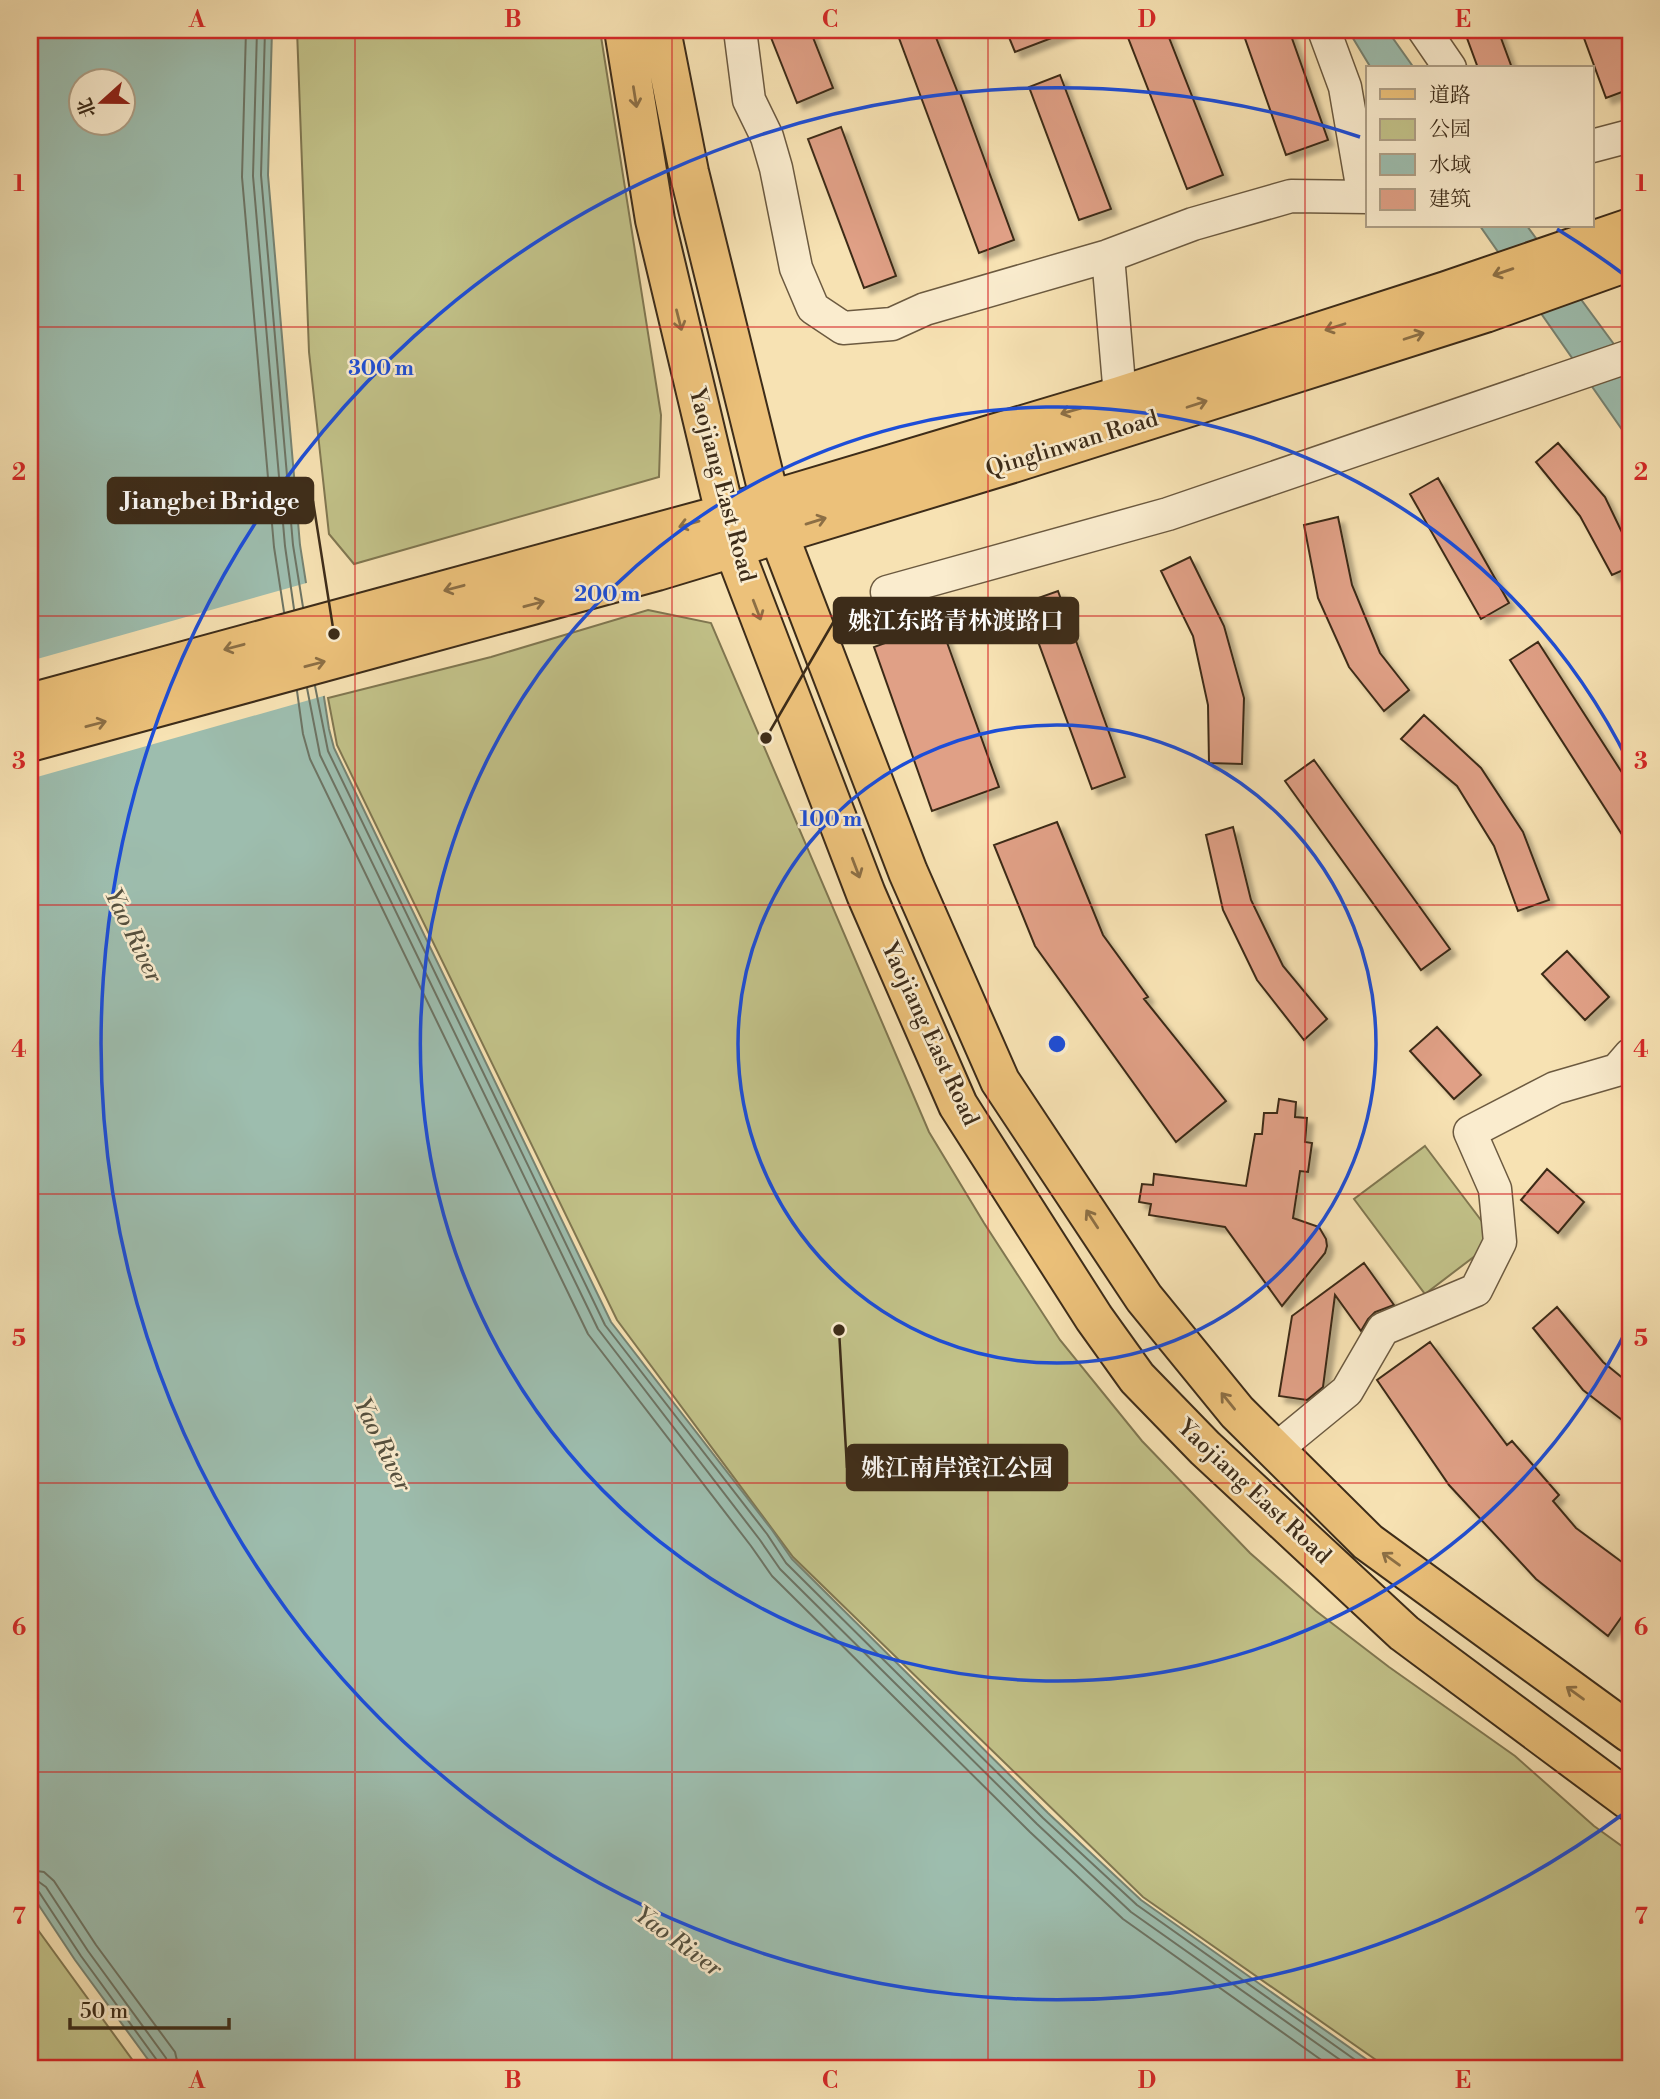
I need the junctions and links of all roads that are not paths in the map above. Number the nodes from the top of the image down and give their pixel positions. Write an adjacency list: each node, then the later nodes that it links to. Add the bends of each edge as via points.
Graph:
1 (624, 30): 17 (main road, Yaojiang East Road, one-way to 17, via 655,220)
2 (661, 30): 16 (main road, Yaojiang East Road, via 689,172)
3 (740, 30): 11 (street, via 750,100 776,168 796,268 813,309 843,328 892,324 925,309)
4 (1324, 30): 9 (street, via 1345,87)
5 (1424, 30): 6 (street)
6 (1449, 66)
7 (1630, 135): 8 (street)
8 (1594, 145)
9 (1366, 197): 11 (street, via 1291,196 1193,224)
10 (1630, 228): 13 (main road)
11 (1108, 256): 15 (street)
12 (1630, 261): 13 (main road)
13 (1568, 266): 15 (main road, Qinglinwan Road, one-way to 15, via 1446,291); 16 (main road, Qinglinwan Road, one-way to 13, via 1026,458 1485,313)
14 (1630, 356): 18 (street, via 1168,514)
15 (1120, 396): 16 (main road, Qinglinwan Road, one-way to 16)
16 (774, 517): 17 (main road, Qinglinwan Road); 22 (main road, Yaojiang East Road, one-way to 16, via 1237,1412 1143,1298 1000,1081 908,872)
17 (729, 530): 19 (main road, Qinglinwan Road, one-way to 19, via 638,538); 20 (main road, Qinglinwan Road, one-way to 17, via 657,571); 24 (main road, Yaojiang East Road, one-way to 24, via 866,894 958,1105 1094,1318 1137,1378 1205,1448 1404,1633)
18 (887, 592)
19 (30, 703)
20 (30, 743)
21 (1630, 1055): 22 (street, via 1617,1070 1555,1088 1470,1132 1494,1189 1500,1242 1476,1290 1383,1329 1347,1391)
22 (1275, 1450): 23 (main road, Yaojiang East Road, one-way to 22, via 1367,1542)
23 (1630, 1733)
24 (1630, 1801)

